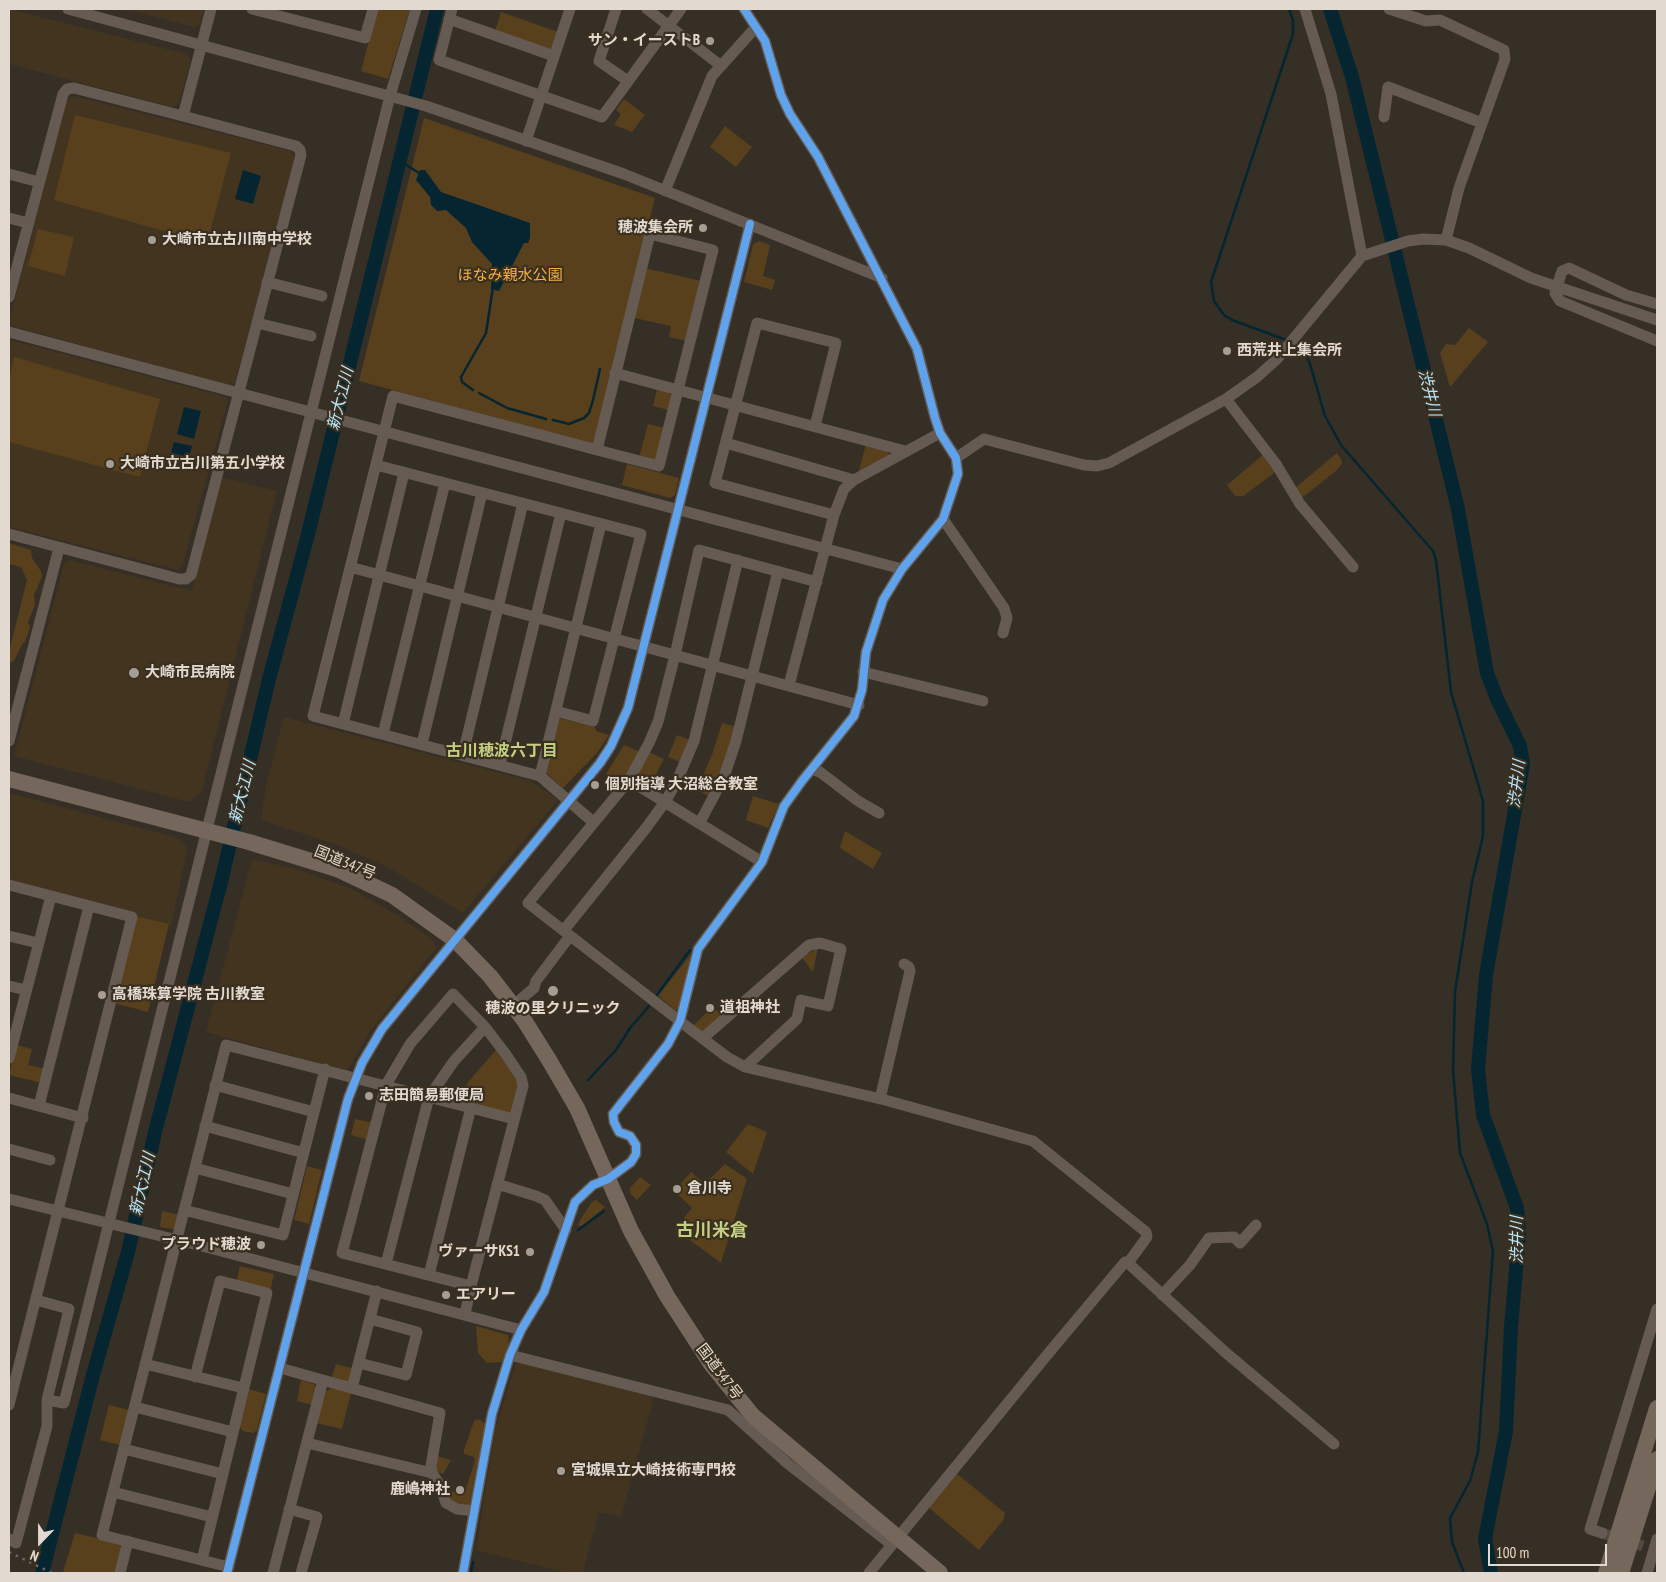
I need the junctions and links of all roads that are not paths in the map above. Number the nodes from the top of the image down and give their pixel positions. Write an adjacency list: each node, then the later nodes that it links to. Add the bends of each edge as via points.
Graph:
1 (68, 9): 15 (street)
2 (211, 9): 15 (street)
3 (252, 9): 4 (street, via 365,38)
4 (373, 9)
5 (416, 9): 19 (street)
6 (570, 9): 16 (street)
7 (616, 9): 18 (street, via 599,61)
8 (648, 9): 14 (street)
9 (681, 9): 14 (street)
10 (1305, 9): 32 (street, via 1331,94)
11 (1389, 9): 23 (street, via 1426,21 1440,20 1504,50 1505,58)
12 (451, 14): 16 (street); 20 (street, via 439,60)
13 (752, 16): 17 (street); 34 (street, via 765,40 790,114 818,157)
14 (669, 26): 17 (street); 18 (street)
15 (202, 44): 19 (street); 21 (street)
16 (554, 56): 20 (street)
17 (720, 65): 27 (street, via 712,76)
18 (628, 81): 20 (street, via 602,118)
19 (390, 96): 24 (street); 51 (street)
20 (541, 96): 24 (street)
21 (183, 116): 26 (street, via 74,88 67,89); 35 (street, via 296,146 300,150)
22 (1384, 117): 23 (street, via 1388,86)
23 (1482, 123): 31 (street, via 1459,188)
24 (526, 140): 27 (street)
25 (9, 174): 26 (street)
26 (39, 182): 29 (street)
27 (665, 191): 30 (street)
28 (9, 218): 29 (street)
29 (28, 223): 33 (street)
30 (750, 224): 34 (street); 48 (street)
31 (1446, 240): 32 (street, via 1423,239); 36 (street, via 1519,273)
32 (1364, 255): 49 (street, via 1291,342 1257,377)
33 (13, 264): 38 (street)
34 (882, 278): 54 (street, via 917,349)
35 (267, 282): 37 (street); 41 (street)
36 (1556, 285): 39 (street, via 1562,271 1569,268 1626,295); 40 (street); 44 (street, via 1555,293 1560,302)
37 (322, 296)
38 (9, 298)
39 (1657, 304)
40 (1657, 320)
41 (257, 323): 43 (street); 47 (street)
42 (9, 332): 47 (street)
43 (311, 336)
44 (1657, 341)
45 (615, 373): 46 (street); 46 (street, via 650,234 713,250); 56 (street)
46 (679, 389): 48 (street); 56 (street, via 659,466)
47 (239, 392): 51 (street); 71 (street, via 191,575 179,580)
48 (705, 396): 50 (street); 65 (street)
49 (1226, 399): 58 (street, via 1110,463 1097,466 984,440); 75 (street, via 1276,464 1300,504)
50 (736, 404): 52 (street); 52 (street, via 757,323 836,343); 55 (street)
51 (312, 412): 53 (street); 112 (street)
52 (815, 426): 57 (street)
53 (384, 430): 56 (street, via 393,396); 59 (street); 65 (street)
54 (940, 434): 57 (street); 58 (street)
55 (726, 443): 61 (street); 67 (street, via 715,483)
56 (597, 450)
57 (905, 451): 61 (street)
58 (956, 458): 68 (street, via 958,474)
59 (376, 465): 60 (street); 74 (street)
60 (404, 473): 62 (street); 78 (street)
61 (854, 480): 67 (street, via 844,489)
62 (444, 483): 63 (street); 80 (street)
63 (482, 493): 64 (street); 81 (street)
64 (523, 503): 66 (street); 82 (street)
65 (677, 508): 72 (street); 87 (street)
66 (562, 514): 69 (street); 83 (street)
67 (834, 515): 72 (street)
68 (943, 519): 76 (street); 85 (street, via 1004,608 1007,618)
69 (601, 524): 84 (street); 86 (street, via 641,534)
70 (9, 534): 71 (street)
71 (59, 548): 98 (street)
72 (826, 548): 76 (street); 79 (street)
73 (738, 560): 77 (street); 88 (street, via 699,550); 89 (street)
74 (350, 567): 78 (street); 96 (street, via 313,716)
75 (1353, 567)
76 (902, 569): 90 (street, via 888,590 875,620)
77 (778, 571): 79 (street); 91 (street)
78 (380, 575): 80 (street); 96 (street)
79 (817, 582): 92 (street)
80 (419, 586): 81 (street); 97 (street)
81 (457, 596): 82 (street); 99 (street)
82 (498, 607): 83 (street); 100 (street)
83 (536, 618): 84 (street); 101 (street)
84 (576, 628): 86 (street); 95 (street)
85 (1003, 633)
86 (614, 638): 87 (street); 95 (street, via 593,720)
87 (643, 646): 88 (street); 107 (street, via 620,728 604,757)
88 (675, 655): 89 (street); 106 (street, via 658,722)
89 (713, 665): 91 (street); 108 (street, via 694,741)
90 (863, 672): 93 (street); 94 (street)
91 (753, 676): 92 (street); 111 (street, via 724,777)
92 (788, 686): 94 (street)
93 (983, 702)
94 (859, 705): 103 (street)
95 (556, 711): 104 (street)
96 (344, 724): 97 (street)
97 (383, 734): 99 (street)
98 (9, 741)
99 (422, 744): 100 (street)
100 (463, 754): 101 (street)
101 (500, 764): 104 (street)
102 (9, 769): 112 (highway, 国道347号)
103 (812, 769): 109 (street); 113 (street, via 784,806)
104 (540, 776): 107 (street)
105 (9, 779): 112 (highway, 国道347号)
106 (628, 780): 108 (street); 110 (street)
107 (570, 802): 110 (street); 119 (street)
108 (665, 802): 111 (street); 117 (street)
109 (879, 813)
110 (593, 822): 117 (street, via 528,903)
111 (700, 822): 113 (street)
112 (215, 828): 119 (highway, 国道347号, via 317,851 372,874 422,903); 154 (street)
113 (762, 862): 125 (street, via 698,949)
114 (9, 884): 115 (street)
115 (51, 896): 116 (street); 120 (street)
116 (90, 906): 137 (street); 141 (street, via 132,918)
117 (567, 933): 124 (street, via 534,988); 125 (street)
118 (9, 936): 120 (street)
119 (458, 936): 124 (highway, 国道347号, via 501,972); 131 (street, via 371,1044); 139 (highway, 国道347号, via 524,1020)
120 (38, 944): 123 (street)
121 (904, 964): 136 (street, via 910,971)
122 (9, 986): 123 (street)
123 (26, 990): 128 (street)
124 (521, 1000): 139 (highway, 国道347号, via 545,1034)
125 (680, 1021): 127 (street); 148 (street, via 668,1044 613,1114 619,1132 630,1136 636,1145 636,1154 631,1162)
126 (485, 1027): 133 (street, via 453,994 410,1044); 134 (street, via 454,1061); 142 (street, via 520,1077 522,1086)
127 (703, 1038): 129 (street); 129 (street, via 809,945 820,943 841,949 828,1006 801,1000 797,1019)
128 (9, 1058)
129 (746, 1067): 136 (street)
130 (325, 1069): 131 (street); 132 (street, via 226,1045); 140 (street)
131 (356, 1078): 133 (street); 160 (street)
132 (215, 1085): 140 (street); 143 (street)
133 (386, 1085): 134 (street); 159 (street, via 342,1252)
134 (429, 1097): 138 (street); 159 (street)
135 (9, 1098): 137 (street)
136 (880, 1099): 158 (street, via 1033,1141 1146,1232 1147,1238)
137 (40, 1106): 141 (street)
138 (471, 1108): 142 (street); 161 (street)
139 (577, 1108): 148 (highway, 国道347号)
140 (314, 1112): 145 (street)
141 (83, 1118): 153 (street)
142 (514, 1119): 149 (street)
143 (205, 1126): 145 (street); 147 (street)
144 (9, 1149): 146 (street)
145 (304, 1153): 150 (street)
146 (50, 1160)
147 (195, 1168): 150 (street); 152 (street)
148 (608, 1179): 156 (street, via 583,1192 575,1202); 196 (highway, 国道347号, via 631,1231 667,1296 711,1364 747,1408)
149 (497, 1184): 156 (street, via 545,1200); 162 (street)
150 (294, 1194): 152 (street, via 283,1235)
151 (9, 1199): 153 (street)
152 (184, 1210): 157 (street)
153 (58, 1212): 154 (street); 165 (street)
154 (109, 1225): 157 (street); 178 (street, via 64,1403)
155 (1256, 1225): 164 (street, via 1240,1243 1234,1237 1209,1238 1190,1265)
156 (566, 1230): 169 (street, via 544,1292)
157 (177, 1240): 160 (street); 172 (street)
158 (1128, 1263): 164 (street); 196 (street, via 1125,1262 1047,1355)
159 (386, 1264): 161 (street)
160 (304, 1272): 163 (street); 173 (street)
161 (429, 1275): 162 (street)
162 (471, 1286): 167 (street)
163 (377, 1291): 167 (street); 168 (street)
164 (1162, 1295): 184 (street)
165 (36, 1300): 178 (street, via 69,1310); 179 (street)
166 (1657, 1309): 193 (street, via 1590,1529)
167 (464, 1314): 169 (street)
168 (370, 1319): 171 (street); 171 (street, via 418,1332 406,1375)
169 (521, 1330): 170 (street)
170 (510, 1355): 191 (street, via 492,1414); 196 (street, via 728,1410 787,1463)
171 (359, 1363): 177 (street)
172 (145, 1364): 174 (street); 180 (street)
173 (280, 1368): 175 (street); 200 (street)
174 (195, 1377): 176 (street); 176 (street, via 220,1281 267,1293)
175 (322, 1380): 177 (street); 183 (street)
176 (243, 1388): 182 (street)
177 (352, 1388): 187 (street, via 440,1413)
178 (47, 1400): 194 (street, via 47,1426 16,1543)
179 (9, 1405)
180 (134, 1407): 182 (street); 185 (street)
181 (1657, 1408): 207 (highway)
182 (233, 1432): 188 (street)
183 (307, 1443): 187 (street); 190 (street)
184 (1334, 1444)
185 (124, 1448): 188 (street); 189 (street)
186 (1657, 1460): 208 (highway)
187 (432, 1473): 191 (street, via 446,1502 457,1509)
188 (223, 1474): 192 (street)
189 (113, 1492): 192 (street); 195 (street, via 102,1534)
190 (288, 1509): 202 (street); 203 (street, via 317,1517)
191 (474, 1511): 204 (street)
192 (212, 1517): 199 (street)
193 (1602, 1533)
194 (9, 1539)
195 (128, 1541): 199 (street); 201 (street)
196 (895, 1542): 205 (street); 206 (highway, 国道347号)
197 (1656, 1544): 198 (street); 209 (street)
198 (1642, 1546)
199 (202, 1560): 200 (street)
200 (228, 1570)
201 (120, 1573)
202 (273, 1573)
203 (301, 1573)
204 (463, 1573)
205 (869, 1573)
206 (940, 1573)
207 (1606, 1573)
208 (1621, 1573)
209 (1647, 1573)

